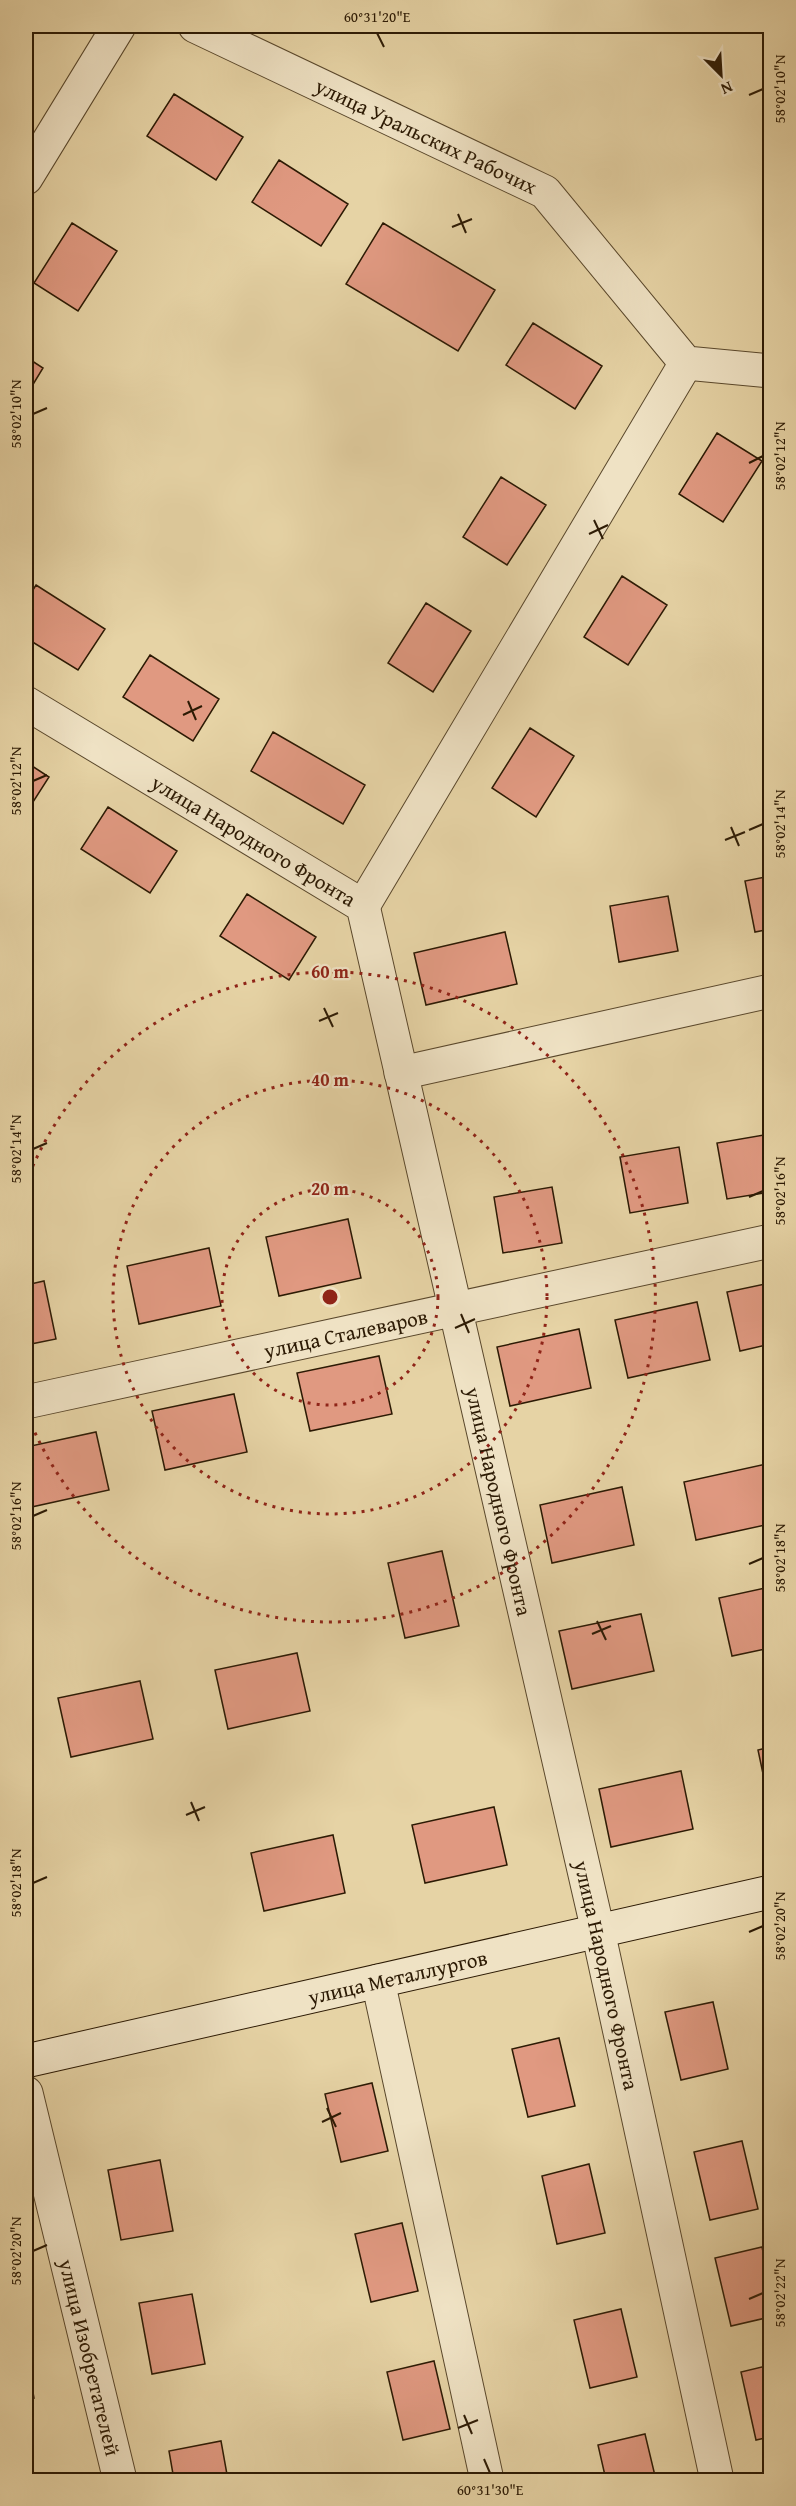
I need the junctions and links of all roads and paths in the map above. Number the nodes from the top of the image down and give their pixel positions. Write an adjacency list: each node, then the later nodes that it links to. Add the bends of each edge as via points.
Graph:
1 (119, 26): 3 (street)
2 (195, 26): 4 (street, улица Уральских Рабочих, via 545,192)
3 (26, 178)
4 (686, 363): 5 (street); 7 (street)
5 (771, 371)
6 (26, 703): 7 (street, улица Народного Фронта)
7 (363, 906): 9 (street, улица Народного Фронта)
8 (771, 991): 9 (street)
9 (401, 1073): 11 (street, улица Народного Фронта)
10 (771, 1241): 11 (street, улица Сталеваров)
11 (454, 1309): 12 (street, улица Сталеваров); 14 (street, улица Народного Фронта)
12 (26, 1402)
13 (771, 1892): 14 (street, улица Металлургов)
14 (598, 1931): 15 (street, улица Металлургов); 20 (street, улица Народного Фронта)
15 (378, 1982): 16 (street, улица Металлургов); 19 (street)
16 (26, 2061)
17 (26, 2093): 18 (street, улица Изобретателей)
18 (120, 2481)
19 (487, 2481)
20 (717, 2481)

